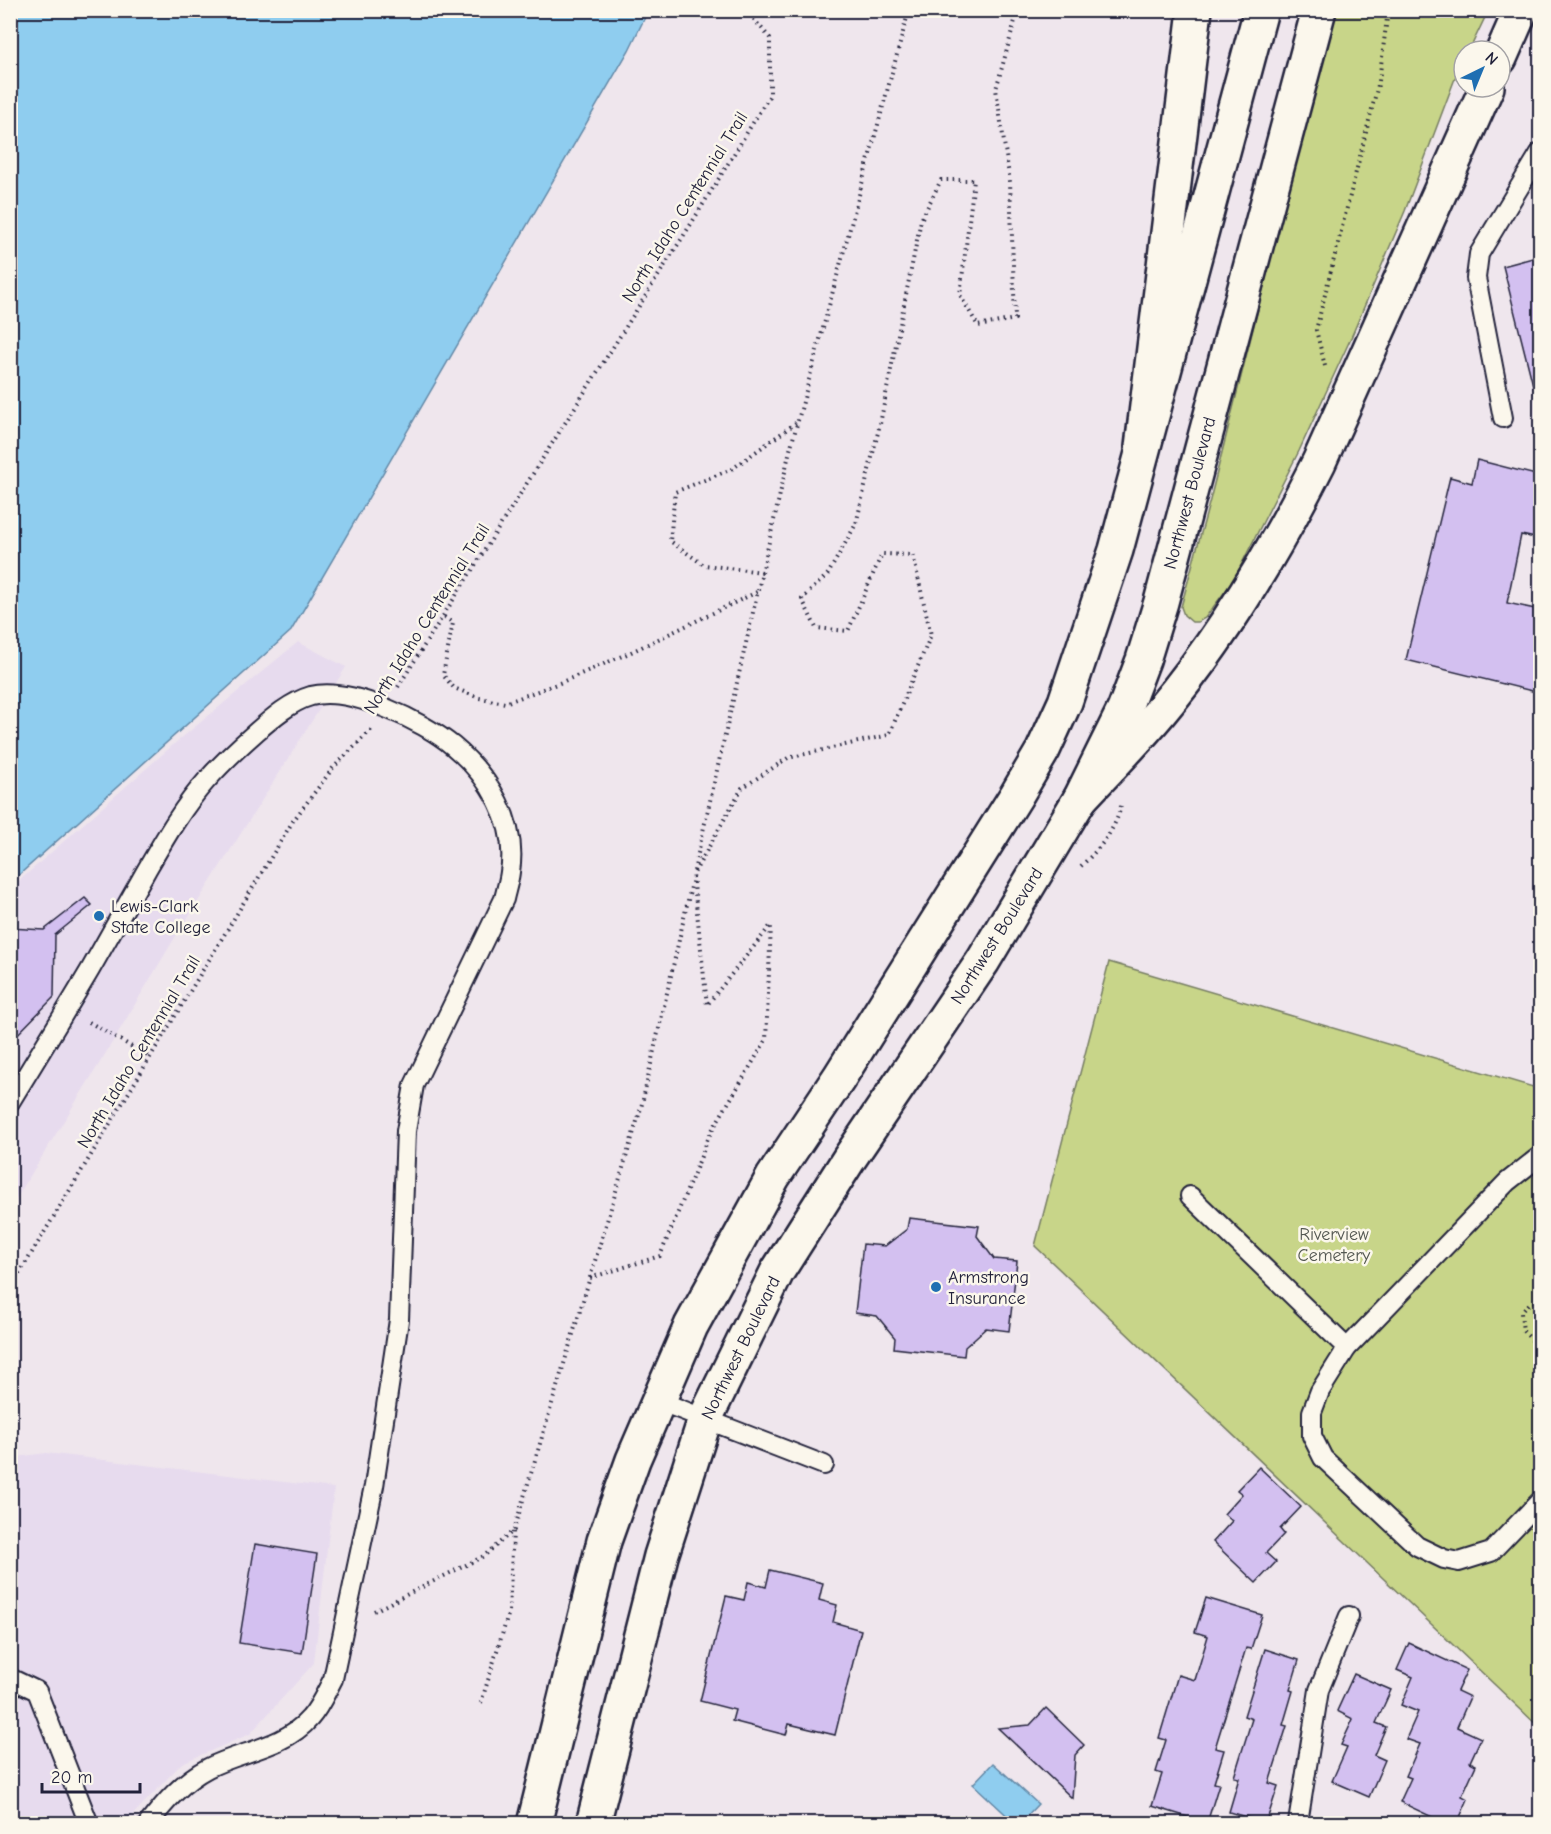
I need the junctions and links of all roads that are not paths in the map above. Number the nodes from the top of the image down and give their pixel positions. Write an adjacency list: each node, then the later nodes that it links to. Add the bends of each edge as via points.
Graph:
1 (1195, 10): 9 (main road)
2 (1261, 10): 9 (main road)
3 (1319, 10): 10 (main road, Northwest Boulevard, via 1161,602 1124,710)
4 (1521, 10): 5 (main road)
5 (1508, 39)
6 (1482, 99): 10 (main road, via 1291,519 1251,588 1161,712)
7 (1540, 153): 8 (lane, via 1479,254 1476,278)
8 (1503, 418)
9 (1142, 447): 15 (main road, via 1116,550 1065,702 1043,750 852,1058 773,1177 691,1326)
10 (1080, 799): 16 (main road, Northwest Boulevard, via 984,961 777,1272)
11 (10, 1102): 23 (lane, via 174,822 206,781 270,720 293,704 312,696 342,695 412,718 463,754 487,783 502,809 511,844 511,871 504,899 414,1085 406,1131 399,1320 374,1486 333,1679 322,1701 297,1730 271,1745 206,1769 165,1801)
12 (1540, 1156): 14 (lane, via 1507,1182)
13 (1190, 1196): 14 (lane)
14 (1347, 1348): 18 (lane, via 1311,1412 1312,1436 1323,1458 1417,1545 1459,1562 1491,1552)
15 (659, 1401): 16 (lane); 24 (main road, via 604,1541)
16 (705, 1419): 17 (lane); 25 (main road, Northwest Boulevard, via 660,1556)
17 (824, 1465)
18 (1540, 1501)
19 (1348, 1616): 21 (lane, via 1319,1690)
20 (10, 1678): 22 (lane, via 37,1691)
21 (1298, 1823): 26 (lane)
22 (89, 1824)
23 (148, 1824)
24 (534, 1824)
25 (592, 1824)
26 (1304, 1824)

